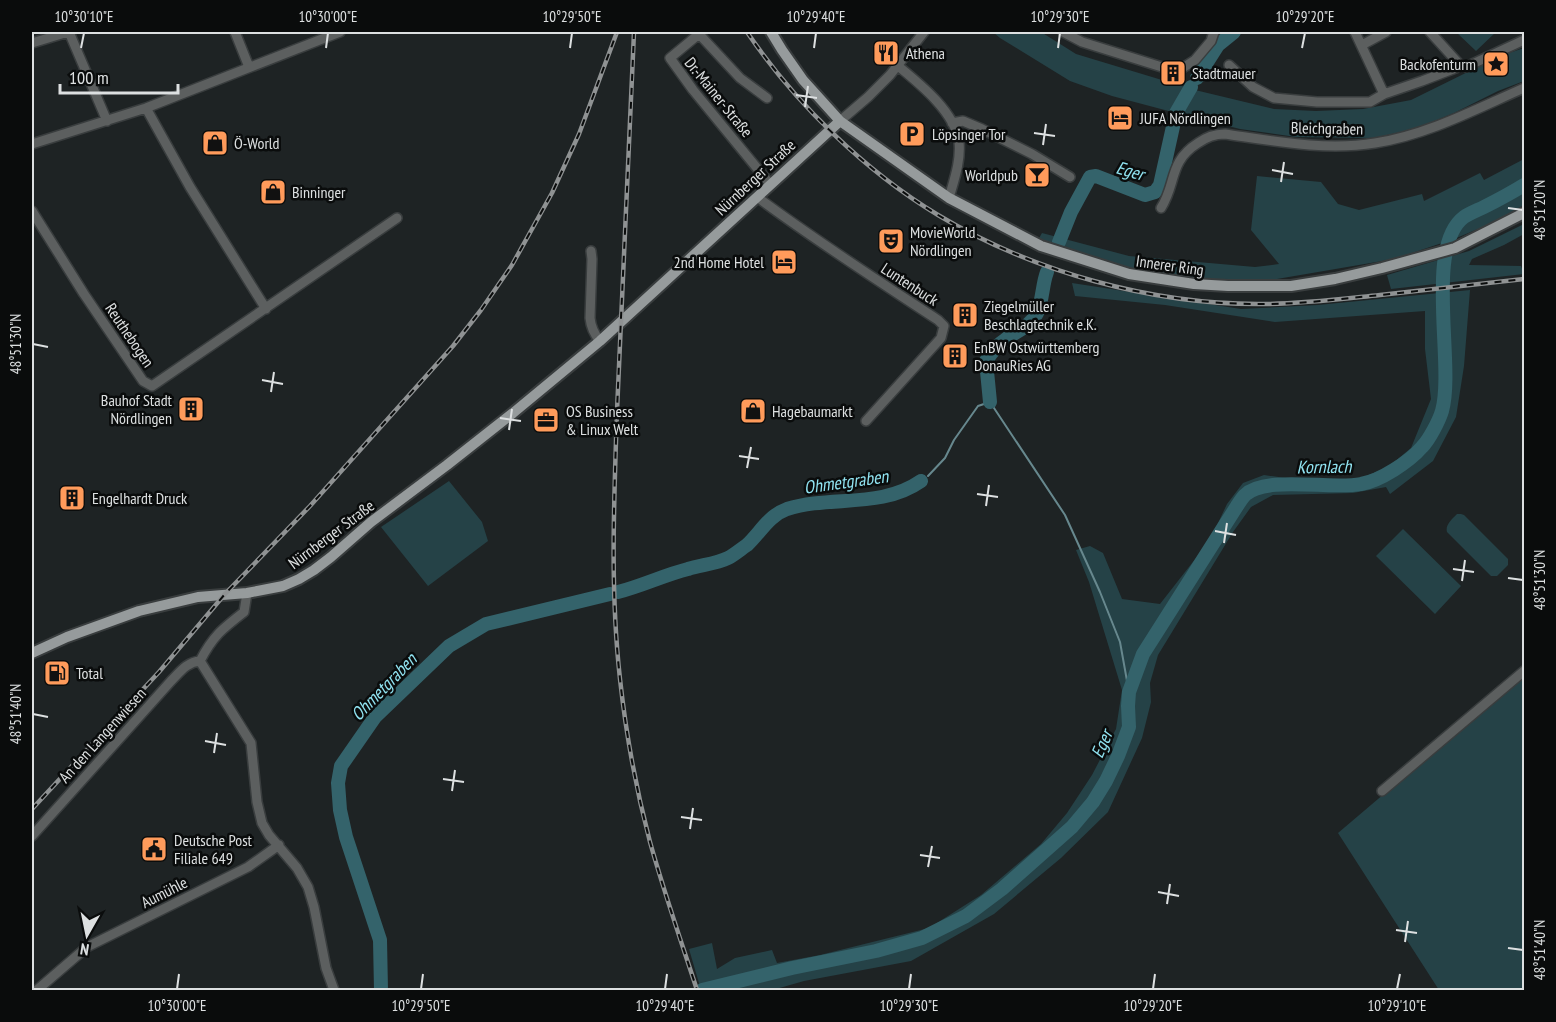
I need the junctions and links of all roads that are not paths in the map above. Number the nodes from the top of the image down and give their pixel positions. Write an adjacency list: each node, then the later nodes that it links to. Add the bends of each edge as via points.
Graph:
1 (68, 32): 13 (street); 23 (street)
2 (235, 32): 18 (street)
3 (340, 32): 18 (street)
4 (771, 32): 24 (main road, Innerer Ring, via 803,80)
5 (924, 32): 16 (street, Nürnberger Straße)
6 (1063, 32): 11 (street, via 1082,42 1171,69 1181,69 1195,60)
7 (1355, 32): 14 (street)
8 (1386, 32): 14 (street)
9 (1430, 32): 17 (street)
10 (698, 33): 21 (street, Dr.-Mainer-Straße, via 740,78); 28 (street, Dr.-Mainer-Straße, via 670,58)
11 (1212, 36)
12 (1524, 40): 17 (street)
13 (32, 43)
14 (1362, 45): 20 (street)
15 (1229, 65): 20 (street, via 1253,87 1274,98 1370,102)
16 (898, 66): 24 (street, Nürnberger Straße); 25 (street, via 943,109)
17 (1461, 66): 20 (street)
18 (249, 67): 22 (street)
19 (1524, 88): 31 (street, Bleichgraben, via 1418,133 1372,144 1307,145 1214,134 1179,160)
20 (1384, 93)
21 (767, 98)
22 (146, 108): 23 (street); 36 (street)
23 (107, 121): 26 (street)
24 (840, 121): 28 (main road, Nürnberger Straße); 30 (main road, Innerer Ring)
25 (952, 123): 27 (street, via 963,121 982,129); 30 (street, via 959,149)
26 (32, 144)
27 (1070, 177)
28 (771, 184): 29 (main road, Nürnberger Straße)
29 (757, 196): 37 (main road, Nürnberger Straße); 38 (street, Luntenbuck, via 944,326 941,338)
30 (949, 198): 33 (main road, Innerer Ring, via 1050,249 1129,274 1228,286 1291,285 1382,268 1455,248)
31 (1161, 208)
32 (32, 212): 36 (street, Reuthebogen, via 143,381 152,386)
33 (1524, 213)
34 (397, 218): 36 (street, Reuthebogen)
35 (591, 251): 37 (street, via 590,326)
36 (266, 309)
37 (600, 341): 39 (main road, Nürnberger Straße, via 314,570 283,586)
38 (866, 421)
39 (248, 593): 40 (main road, Nürnberger Straße, via 198,597 139,611); 41 (street, via 244,612 223,628)
40 (32, 652)
41 (200, 661): 44 (street, An den Langenwiesen, via 188,664 171,681); 45 (street, via 250,743 262,823)
42 (1524, 671): 43 (street)
43 (1382, 791)
44 (32, 836)
45 (279, 845): 46 (street, Aumühle, via 248,867 87,947); 47 (street, via 308,886)
46 (37, 990)
47 (334, 990)

